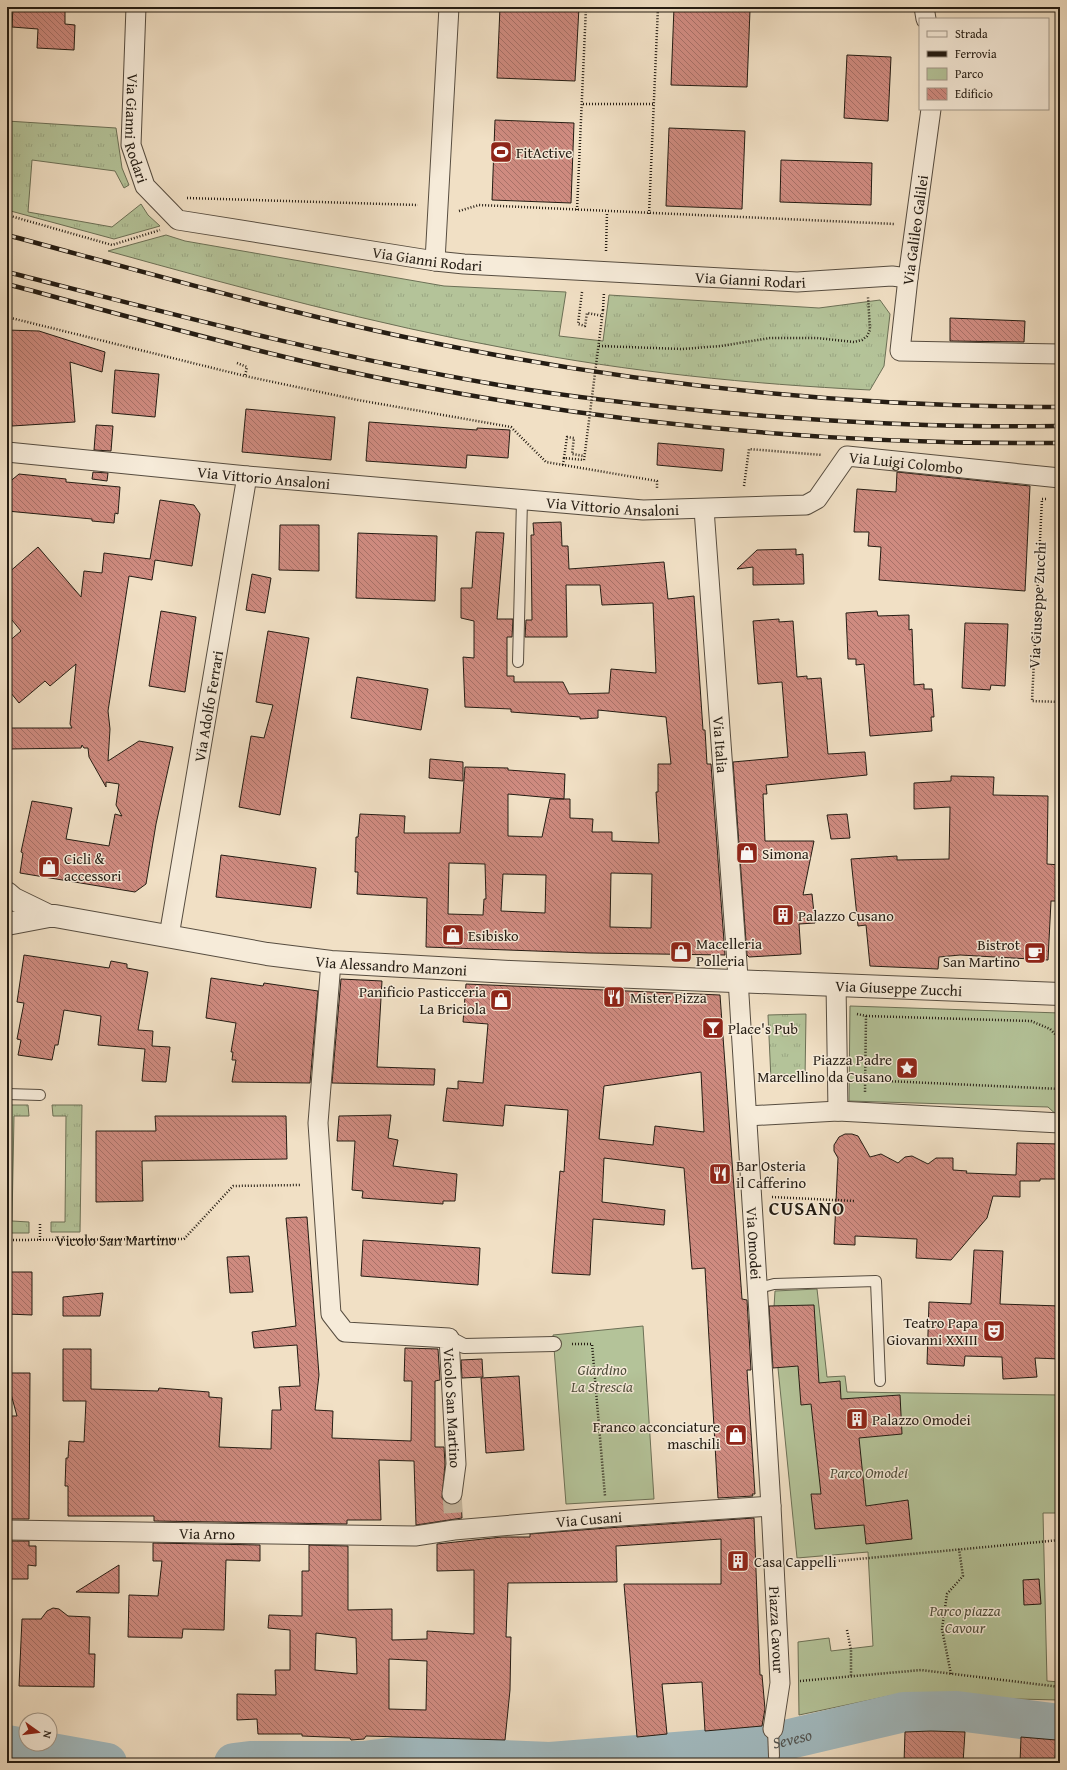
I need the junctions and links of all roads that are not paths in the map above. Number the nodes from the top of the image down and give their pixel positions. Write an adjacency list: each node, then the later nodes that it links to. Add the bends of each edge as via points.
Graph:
1 (136, 7): 6 (street, Via Gianni Rodari, via 132,145 145,186 178,220)
2 (449, 7): 6 (street)
3 (924, 7): 4 (street)
4 (926, 18)
5 (931, 110): 7 (street, Via Galileo Galilei)
6 (435, 261): 7 (street, Via Gianni Rodari, via 797,282 892,276)
7 (908, 278): 8 (street, Via Galileo Galilei, via 900,351)
8 (1060, 354)
9 (7, 452): 10 (street, Via Vittorio Ansaloni)
10 (247, 476): 12 (street, Via Vittorio Ansaloni); 18 (street, Via Adolfo Ferrari)
11 (1060, 478): 13 (street, Via Luigi Colombo, via 847,456 822,493 811,504 799,507)
12 (522, 500): 13 (street, Via Vittorio Ansaloni, via 656,510); 14 (lane)
13 (704, 508): 20 (street, Via Italia)
14 (518, 662)
15 (7, 893): 16 (street, Via Alessandro Manzoni)
16 (49, 916): 17 (street, Via Alessandro Manzoni); 18 (street, Via Alessandro Manzoni)
17 (7, 924)
18 (169, 936): 19 (street, Via Alessandro Manzoni, via 267,954)
19 (331, 962): 20 (street, Via Alessandro Manzoni, via 510,972); 29 (street, Vicolo San Martino, via 318,1123 331,1314 345,1332)
20 (738, 980): 21 (street, Via Giuseppe Zucchi); 26 (street, Via Omodei)
21 (836, 984): 22 (street, Via Giuseppe Zucchi); 25 (street)
22 (1060, 994)
23 (7, 1094): 24 (lane)
24 (40, 1095)
25 (838, 1111): 26 (street); 27 (street)
26 (747, 1116): 28 (street, Via Omodei)
27 (1060, 1123)
28 (759, 1288): 31 (lane, via 774,1284 876,1281); 33 (street, Via Omodei)
29 (449, 1338): 30 (street, via 464,1346); 32 (street, Vicolo San Martino, via 456,1464)
30 (554, 1344)
31 (880, 1381)
32 (452, 1494)
33 (771, 1506): 35 (street, Via Cusani, via 454,1527 415,1536); 36 (street, Piazza Cavour, via 780,1683)
34 (7, 1530): 35 (street, Via Arno)
35 (408, 1535)
36 (774, 1729): 37 (lane)
37 (774, 1756)

